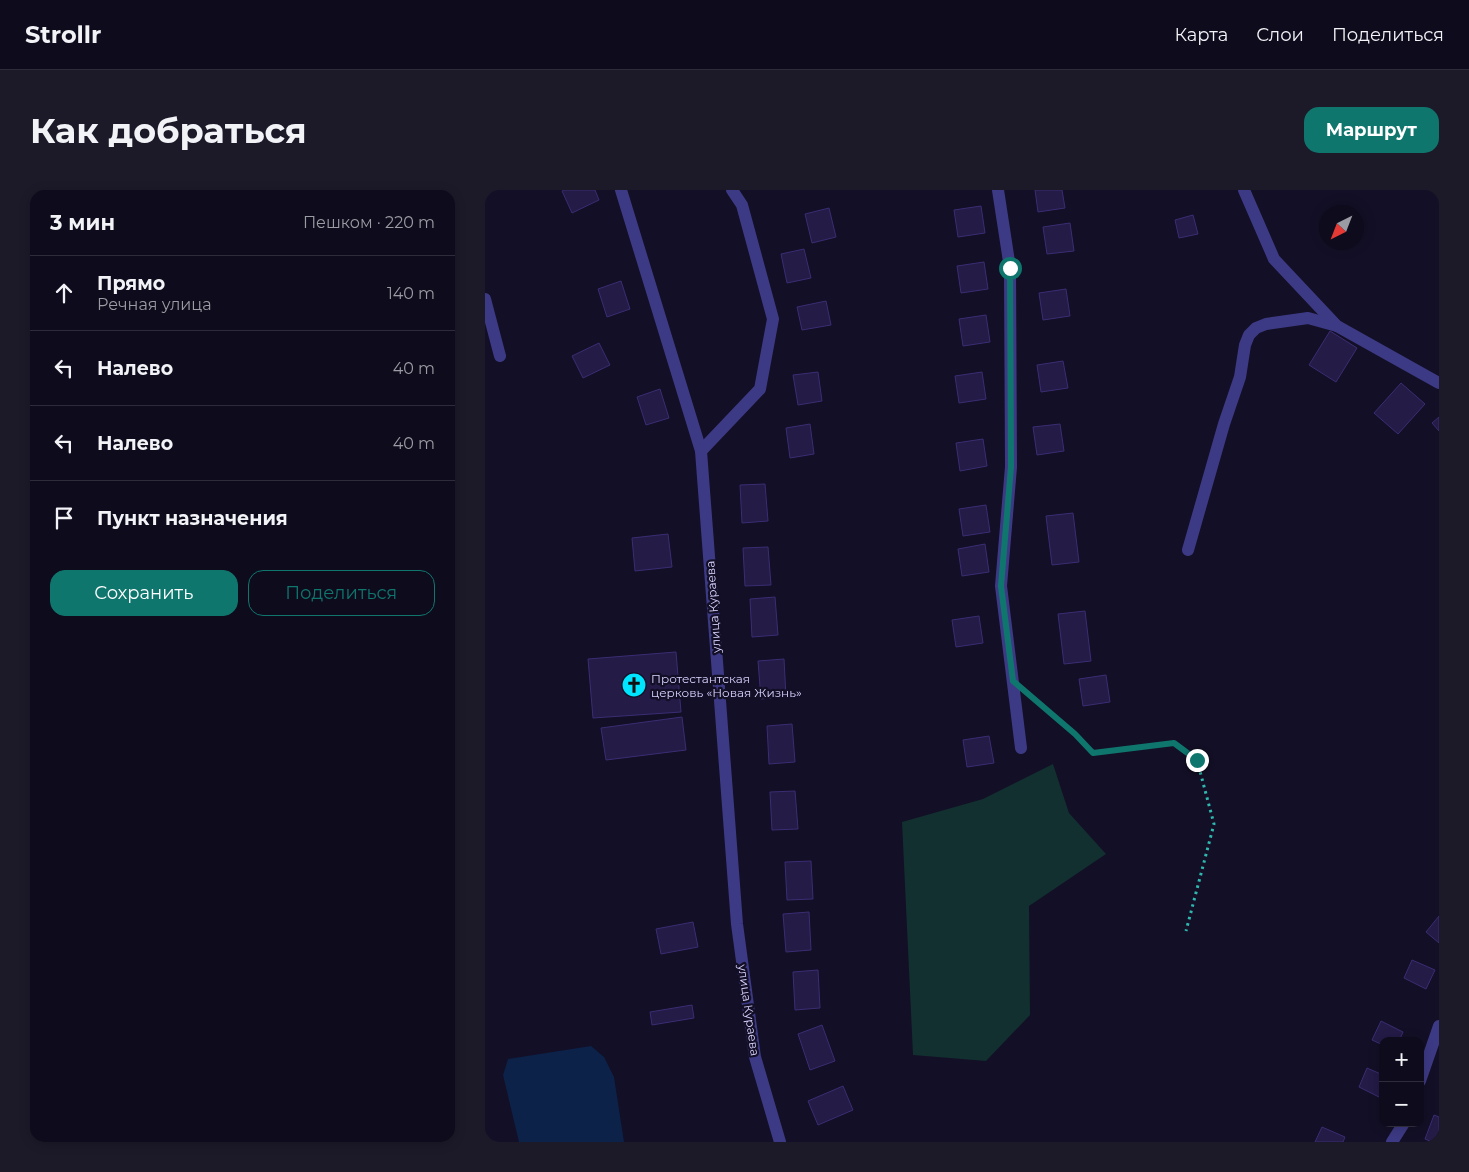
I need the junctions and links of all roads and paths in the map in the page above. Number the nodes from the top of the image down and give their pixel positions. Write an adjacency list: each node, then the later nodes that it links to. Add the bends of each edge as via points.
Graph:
1 (621, 190): 9 (street, улица Кураева)
2 (732, 190): 9 (street, via 742,205 773,318 761,389)
3 (998, 190): 11 (street, via 1010,268 1011,467 1001,586)
4 (1244, 190): 6 (street, via 1274,259)
5 (485, 299): 7 (street)
6 (1337, 326): 8 (street); 10 (street, via 1308,318 1266,324 1249,335 1240,377)
7 (500, 356)
8 (1439, 383)
9 (701, 451): 17 (street, улица Кураева, via 737,924 755,1057)
10 (1187, 550)
11 (1013, 681): 12 (street); 13 (path, via 1093,753 1174,743 1197,760 1214,824)
12 (1021, 748)
13 (1186, 931)
14 (1439, 1026): 15 (street)
15 (1424, 1069)
16 (1402, 1127): 18 (street)
17 (780, 1142)
18 (1393, 1142)

